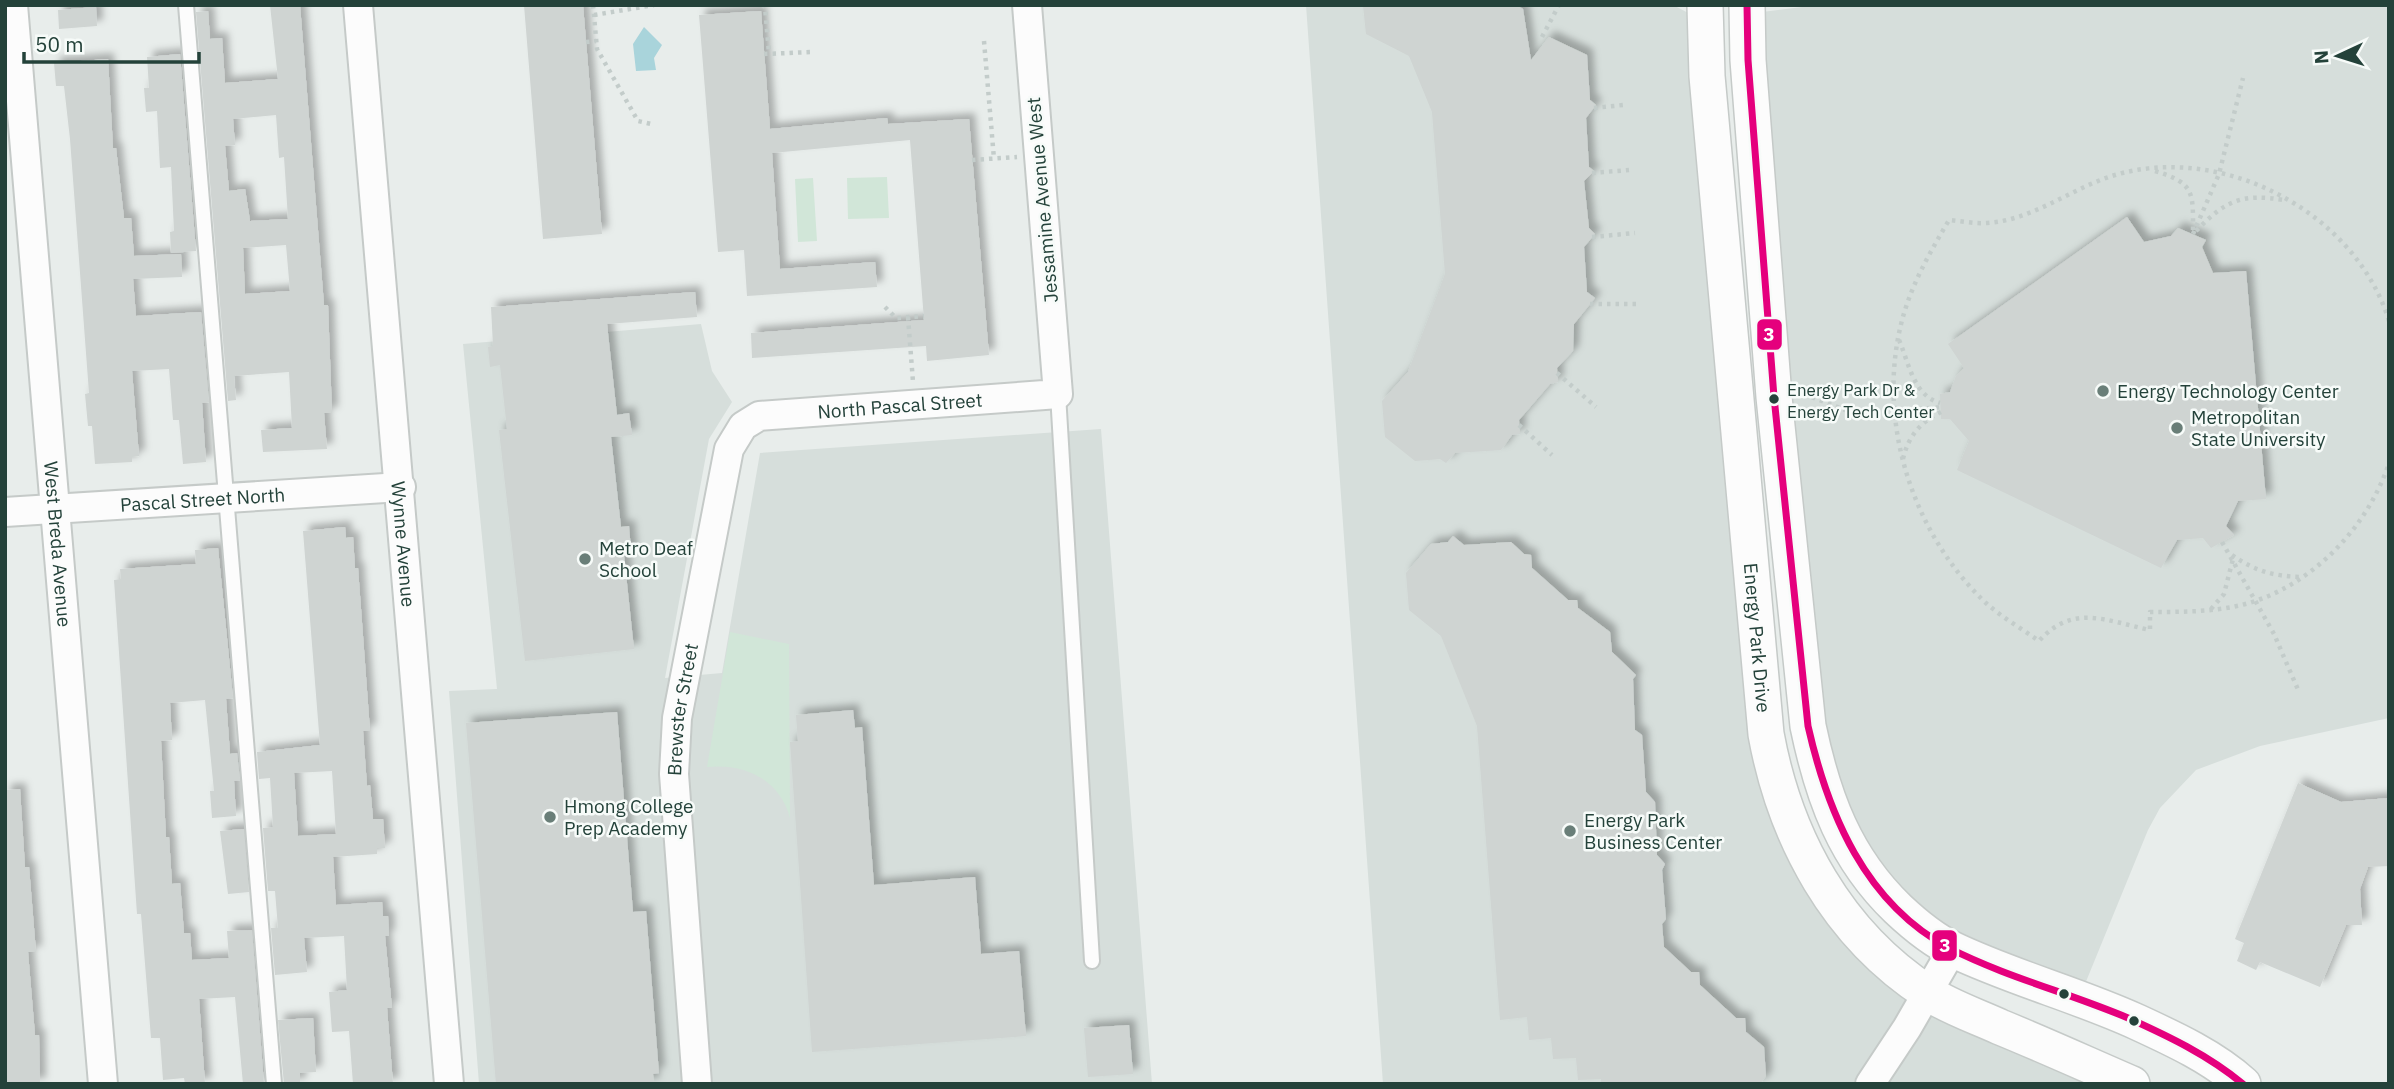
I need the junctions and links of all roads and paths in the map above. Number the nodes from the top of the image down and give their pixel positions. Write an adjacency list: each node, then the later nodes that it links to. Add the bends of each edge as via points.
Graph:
1 (13, 5): 53 (street, West Breda Avenue)
2 (186, 5): 52 (lane)
3 (358, 5): 51 (street, Wynne Avenue)
4 (593, 5): 11 (path)
5 (654, 5): 11 (path)
6 (762, 5): 16 (path, via 767,54)
7 (1027, 5): 21 (street, Jessamine Avenue West)
8 (1559, 5): 12 (path)
9 (1705, 5): 64 (street, Energy Park Drive, via 1707,76 1772,767 1789,824 1828,895 1880,954)
10 (1747, 5): 62 (street, via 1774,397 1808,726 1835,821 1854,859 1918,928)
11 (594, 15): 13 (path)
12 (1542, 37)
13 (596, 41): 15 (path); 20 (path, via 638,121)
14 (984, 41): 22 (path)
15 (586, 42)
16 (812, 52)
17 (2243, 78): 27 (path)
18 (1623, 106): 19 (path)
19 (1594, 108)
20 (651, 124)
21 (1037, 156): 22 (path); 41 (street, Jessamine Avenue West)
22 (994, 159): 23 (path)
23 (972, 160)
24 (2140, 169): 27 (path); 30 (path, via 2168,175 2189,188); 38 (path, via 2092,183 2014,219 1985,223 1950,220 1913,288)
25 (1629, 170): 26 (path)
26 (1592, 173)
27 (2219, 174): 28 (path); 30 (path)
28 (2289, 201): 30 (path, via 2245,198 2224,205); 37 (path, via 2322,221 2345,247 2376,290)
29 (1635, 233): 31 (path)
30 (2193, 234)
31 (1592, 237)
32 (1590, 304): 33 (path)
33 (1641, 304)
34 (885, 307): 36 (path, via 896,318)
35 (924, 316): 36 (path)
36 (908, 317): 42 (path)
37 (2389, 321)
38 (1899, 339): 44 (path, via 1921,391); 45 (path, via 1894,365)
39 (1557, 373): 43 (path)
40 (1803, 386): 45 (path, via 1804,397 1858,415)
41 (1058, 394): 42 (street, North Pascal Street); 63 (lane)
42 (915, 405): 47 (street, North Pascal Street, via 759,416)
43 (1596, 407)
44 (1941, 408): 45 (path); 49 (path, via 1910,438)
45 (1895, 411): 49 (path)
46 (1519, 425): 48 (path)
47 (743, 426): 68 (street, Brewster Street, via 729,449 677,718 675,829)
48 (1552, 455)
49 (1903, 460): 60 (path, via 1919,511 1947,558 1989,605 2039,641 2068,619 2094,618 2150,630 2150,612)
50 (2389, 463): 58 (path, via 2345,542)
51 (401, 487): 52 (street, Pascal Street North); 67 (street, Wynne Avenue)
52 (227, 499): 53 (street, Pascal Street North); 66 (lane)
53 (54, 508): 54 (street, Pascal Street North); 65 (street, West Breda Avenue)
54 (5, 512)
55 (2222, 542): 56 (path)
56 (2229, 552): 57 (path); 58 (path, via 2257,571)
57 (2233, 559): 59 (path); 60 (path, via 2224,594)
58 (2302, 577): 59 (path)
59 (2256, 601): 60 (path); 61 (path)
60 (2210, 610)
61 (2299, 692)
62 (1952, 950): 64 (street); 71 (street, via 2099,1005 2169,1037)
63 (1092, 961)
64 (1928, 993): 69 (street); 70 (street, Energy Park Drive)
65 (103, 1084)
66 (274, 1084)
67 (449, 1084)
68 (697, 1084)
69 (1870, 1084)
70 (2132, 1084)
71 (2243, 1084)

